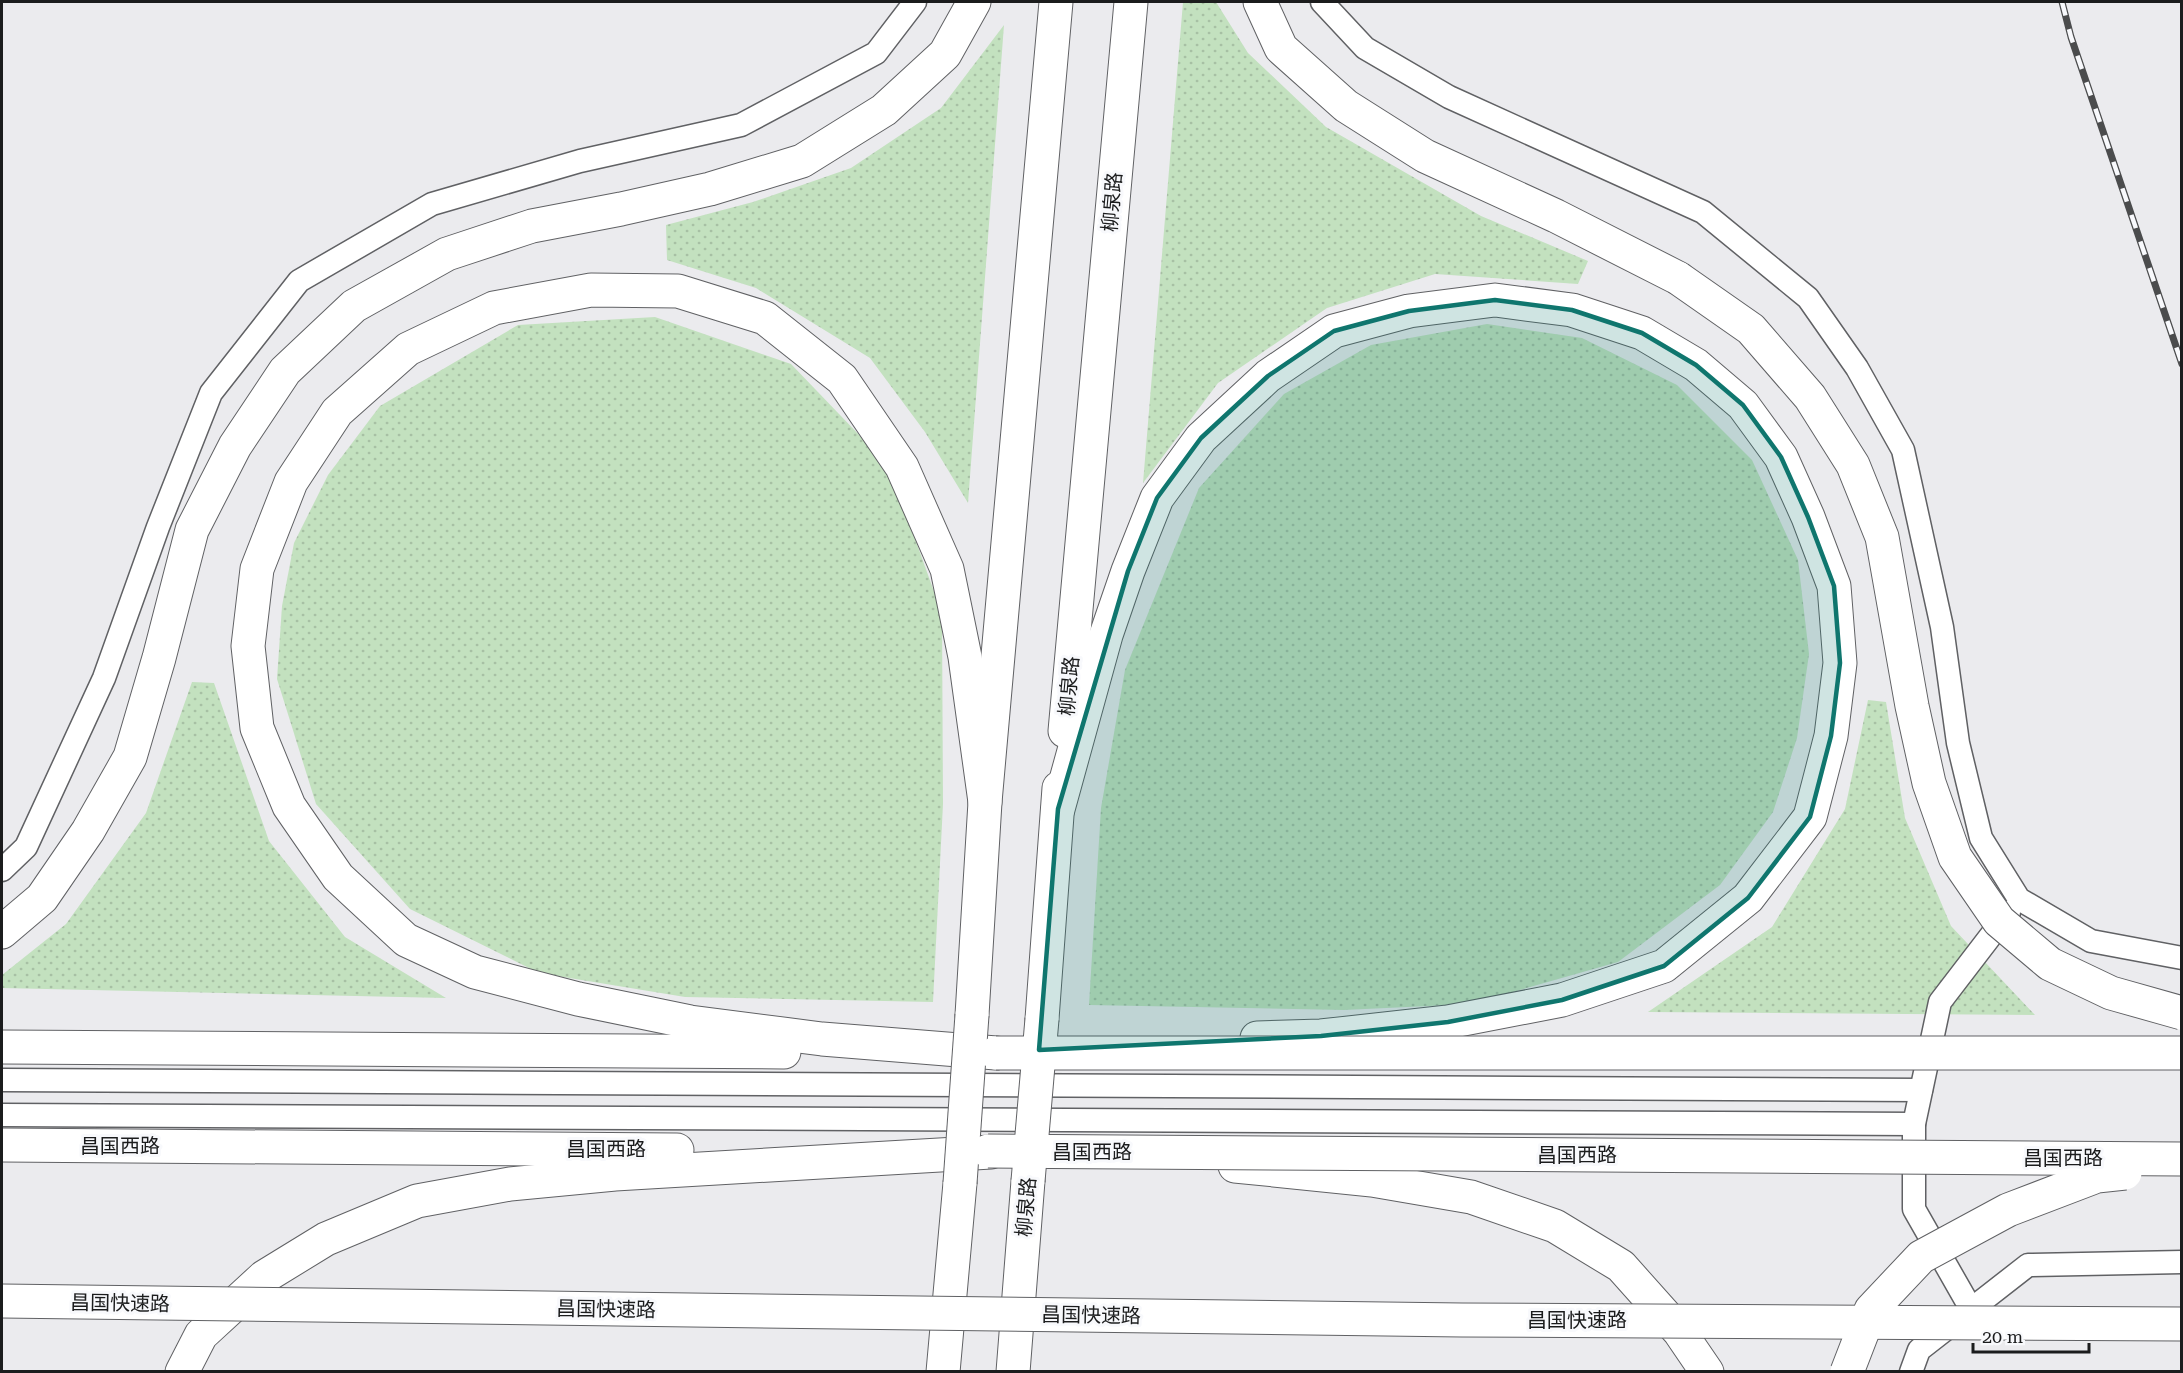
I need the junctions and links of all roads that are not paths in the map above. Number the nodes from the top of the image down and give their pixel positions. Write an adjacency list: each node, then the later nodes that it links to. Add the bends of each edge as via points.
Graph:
1 (915, 2): 9 (lane, via 876,53 741,125 580,161 432,204 299,281 211,393 104,678 26,848)
2 (974, 2): 11 (main road, via 945,54 884,110 802,161 710,189 532,226 447,254 354,306 285,371 235,446 192,530 130,757 88,831 42,898)
3 (1056, 2): 7 (main road)
4 (1131, 2): 8 (main road, 柳泉路)
5 (1260, 2): 13 (main road, bridge, via 1281,48 1346,106 1425,156 1556,216 1677,278 1751,328 1810,397 1853,465 1882,537 1929,783 1956,857 1999,921 2050,964 2110,993)
6 (1322, 2): 10 (lane, via 1365,48 1449,98 1703,212 1809,298 1857,368 1903,450 1942,627 1958,743 1981,838)
7 (985, 802): 15 (main road, via 965,657 947,569 902,466 842,379 765,318 678,291 591,290 494,308 408,349 337,412 291,482 257,569 248,646 257,728 289,806 338,877 406,940 475,972 690,1022 822,1039); 29 (main road, bridge)
8 (1058, 809): 15 (main road, bridge, via 1106,635 1157,498 1201,438 1268,376 1334,331 1409,311 1495,300 1572,310 1642,333 1696,365 1743,405 1781,457 1834,586 1840,663 1831,736 1810,817 1748,898 1664,966 1562,1000 1448,1022 1321,1036); 30 (main road, 柳泉路, bridge)
9 (2, 870)
10 (2019, 899): 12 (lane, via 2091,941); 18 (lane, via 1940,1002)
11 (2, 932)
12 (2181, 958)
13 (2181, 1013)
14 (2, 1047): 15 (main road)
15 (996, 1053): 16 (main road, bridge)
16 (2181, 1053)
17 (2, 1080): 18 (lane)
18 (1921, 1090): 20 (lane)
19 (2, 1115): 20 (lane)
20 (1914, 1124): 27 (lane, via 1914,1209)
21 (2, 1145): 22 (main road, 昌国西路)
22 (988, 1151): 23 (main road, 昌国西路, bridge); 31 (main road, bridge, via 615,1174 510,1184 417,1201 326,1239 264,1277 201,1335); 34 (main road, bridge, via 1263,1168 1372,1180 1471,1197 1555,1227 1621,1266 1679,1331)
23 (2181, 1159)
24 (2181, 1165): 35 (main road, bridge, via 2097,1176 2008,1210 1921,1257 1871,1311)
25 (2181, 1262): 27 (lane, via 2028,1265)
26 (2, 1301): 28 (main road, 昌国快速路, bridge, via 1462,1320)
27 (1971, 1309): 36 (lane, via 1919,1350)
28 (2181, 1324)
29 (946, 1337): 32 (main road); 33 (main road)
30 (1015, 1362)
31 (182, 1371)
32 (937, 1371)
33 (943, 1371)
34 (1707, 1371)
35 (1846, 1371)
36 (1911, 1371)

